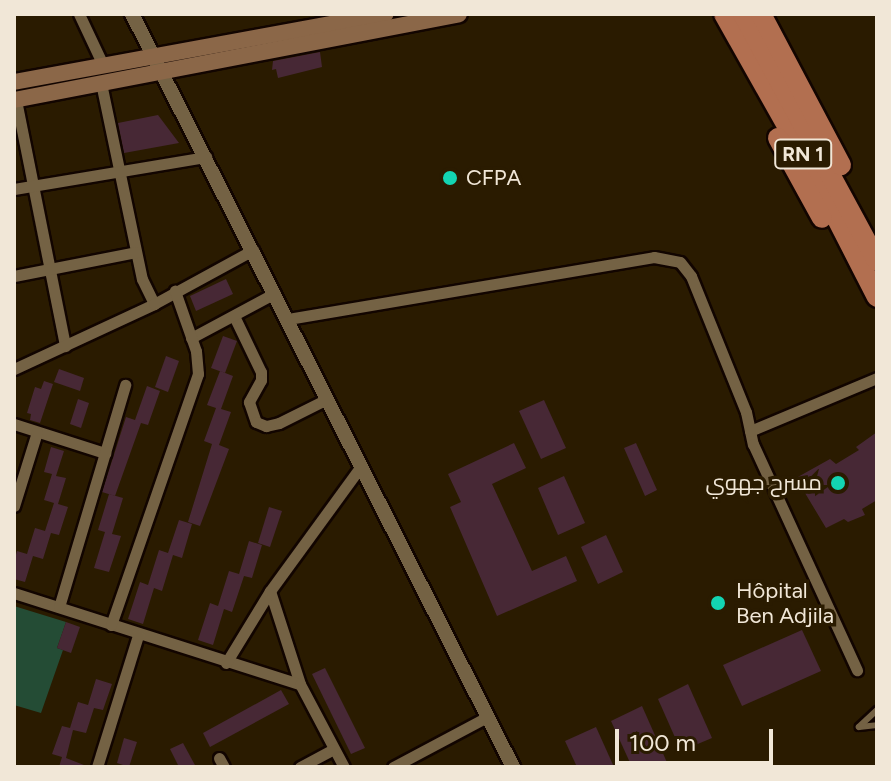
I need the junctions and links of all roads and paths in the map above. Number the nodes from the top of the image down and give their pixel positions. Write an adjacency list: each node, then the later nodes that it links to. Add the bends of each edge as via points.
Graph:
1 (79, 14): 11 (street)
2 (132, 14): 10 (street)
3 (386, 14): 9 (main road)
4 (459, 14): 12 (main road)
5 (712, 14): 25 (highway, via 822,218)
6 (724, 14): 25 (highway, RN 1)
7 (743, 14): 25 (highway, RN 1)
8 (761, 14): 20 (highway)
9 (359, 16): 10 (main road)
10 (153, 57): 11 (main road); 12 (street)
11 (103, 65): 13 (main road)
12 (161, 73): 14 (main road); 16 (street)
13 (14, 82)
14 (101, 83): 15 (main road); 17 (street)
15 (15, 100): 18 (street)
16 (206, 157): 17 (street); 21 (street)
17 (118, 169): 18 (street); 22 (street)
18 (33, 185): 19 (street); 23 (street)
19 (14, 189)
20 (877, 236)
21 (253, 250): 26 (street); 27 (street)
22 (136, 252): 23 (street); 28 (street, via 144,288)
23 (50, 269): 24 (street); 32 (street)
24 (14, 276)
25 (874, 278)
26 (175, 291): 28 (street); 31 (street)
27 (275, 293): 29 (street); 30 (street)
28 (154, 304): 32 (street)
29 (234, 316): 31 (street); 36 (street, via 261,372 249,402 256,422 279,423)
30 (288, 319): 36 (street); 38 (street, via 621,262 672,258 691,276)
31 (191, 338): 46 (street, via 198,374)
32 (65, 346): 33 (street)
33 (14, 369)
34 (877, 378): 38 (street)
35 (125, 385): 40 (street)
36 (327, 399): 41 (street)
37 (14, 424): 39 (street)
38 (750, 431): 49 (street)
39 (37, 432): 40 (street); 42 (street)
40 (105, 453): 45 (street)
41 (361, 466): 43 (street); 52 (street)
42 (14, 505)
43 (270, 591): 48 (street); 50 (street)
44 (14, 593): 45 (street)
45 (59, 607): 46 (street)
46 (111, 625): 47 (street)
47 (138, 635): 48 (street); 56 (street)
48 (226, 663): 50 (street)
49 (857, 670)
50 (300, 684): 54 (street)
51 (877, 710): 53 (lane, via 859,727)
52 (487, 717): 55 (street); 59 (street)
53 (877, 725)
54 (334, 749): 57 (street); 58 (street)
55 (511, 766)
56 (97, 767)
57 (300, 767)
58 (344, 767)
59 (393, 767)

